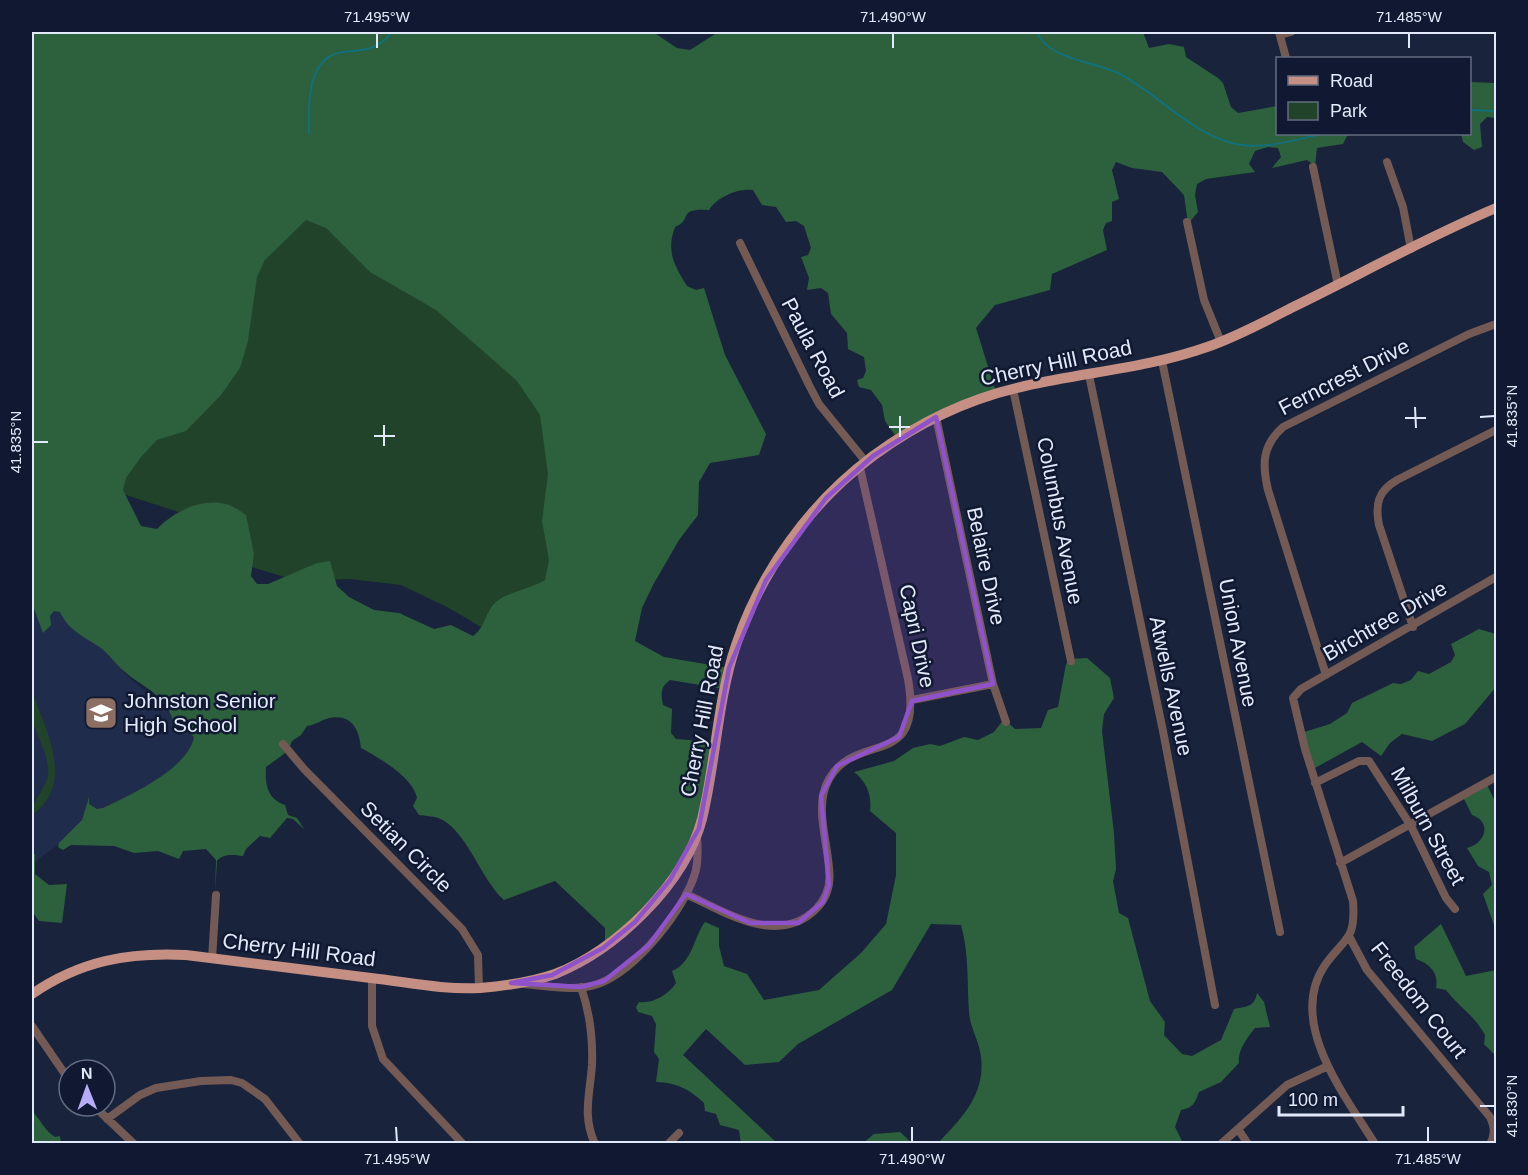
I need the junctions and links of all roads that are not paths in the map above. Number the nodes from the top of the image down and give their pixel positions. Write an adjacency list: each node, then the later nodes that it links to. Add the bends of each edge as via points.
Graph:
1 (1291, 32): 2 (street)
2 (1279, 33): 3 (street)
3 (1286, 57)
4 (1387, 162): 9 (street, via 1403,207)
5 (1313, 166): 10 (street)
6 (1495, 211): 9 (main road, Cherry Hill Road)
7 (1187, 222): 12 (street, via 1204,300)
8 (740, 243): 18 (street, Paula Road, via 819,404)
9 (1411, 249): 10 (main road, Cherry Hill Road)
10 (1338, 285): 12 (main road, Cherry Hill Road)
11 (1497, 324): 22 (street, Ferncrest Drive, via 1469,334 1283,427 1266,448 1263,463 1268,490)
12 (1221, 342): 13 (main road, Cherry Hill Road)
13 (1162, 361): 14 (main road, Cherry Hill Road); 36 (street, Union Avenue)
14 (1089, 375): 15 (main road, Cherry Hill Road); 44 (street, Atwells Avenue)
15 (1013, 389): 16 (main road, Cherry Hill Road, via 968,402); 21 (street, Columbus Avenue)
16 (936, 417): 18 (main road, Cherry Hill Road); 23 (street, Belaire Drive)
17 (1497, 430): 20 (street, via 1397,480 1384,488 1379,497 1379,525)
18 (863, 465): 25 (street, Capri Drive); 31 (main road, Cherry Hill Road, via 797,531 745,621 729,668 712,774)
19 (1497, 577): 20 (street, Birchtree Drive)
20 (1413, 627): 22 (street, Birchtree Drive)
21 (1071, 661)
22 (1326, 675): 24 (street, Birchtree Drive, via 1296,692)
23 (993, 684): 25 (street); 26 (street, Belaire Drive)
24 (1293, 698): 29 (street, Freedom Court)
25 (912, 700): 33 (street, Capri Drive, via 908,722 899,737 888,746 845,760 827,781 821,796 829,885 823,902 809,916 782,926 750,923)
26 (1006, 722)
27 (283, 744): 42 (street, Setian Circle, via 462,929 478,955)
28 (1497, 777): 30 (street)
29 (1315, 783): 30 (street, Milburn Street, via 1369,760); 32 (street, Freedom Court)
30 (1411, 826): 32 (street); 35 (street, Milburn Street)
31 (696, 834): 33 (street, via 698,862); 40 (main road, Cherry Hill Road, via 665,888 613,941 552,975)
32 (1340, 863): 37 (street, Freedom Court, via 1353,901)
33 (686, 894): 41 (street, via 662,931 635,958 604,981)
34 (216, 895): 38 (street)
35 (1455, 909)
36 (1280, 932)
37 (1350, 938): 47 (street, Freedom Court, via 1326,964 1314,990 1313,1016); 59 (street, Freedom Court, via 1367,970 1490,1117 1494,1125)
38 (212, 959): 39 (main road, Cherry Hill Road); 43 (main road, Cherry Hill Road, via 149,953 111,958 81,966)
39 (372, 978): 42 (main road, Cherry Hill Road); 53 (street, via 372,1026 383,1059)
40 (511, 983): 41 (street); 42 (main road, Cherry Hill Road)
41 (581, 987): 54 (street, via 592,1029 586,1112)
42 (479, 988)
43 (32, 994)
44 (1215, 1005)
45 (32, 1026): 46 (street)
46 (57, 1062)
47 (1328, 1066): 49 (street, via 1287,1085); 58 (street, Freedom Court)
48 (107, 1119): 51 (street); 52 (street, via 156,1088 231,1080 259,1094)
49 (1238, 1129): 56 (street); 57 (street)
50 (679, 1133): 55 (street)
51 (134, 1143)
52 (300, 1143)
53 (463, 1143)
54 (595, 1143)
55 (668, 1143)
56 (1221, 1143)
57 (1248, 1143)
58 (1375, 1143)
59 (1490, 1143)

